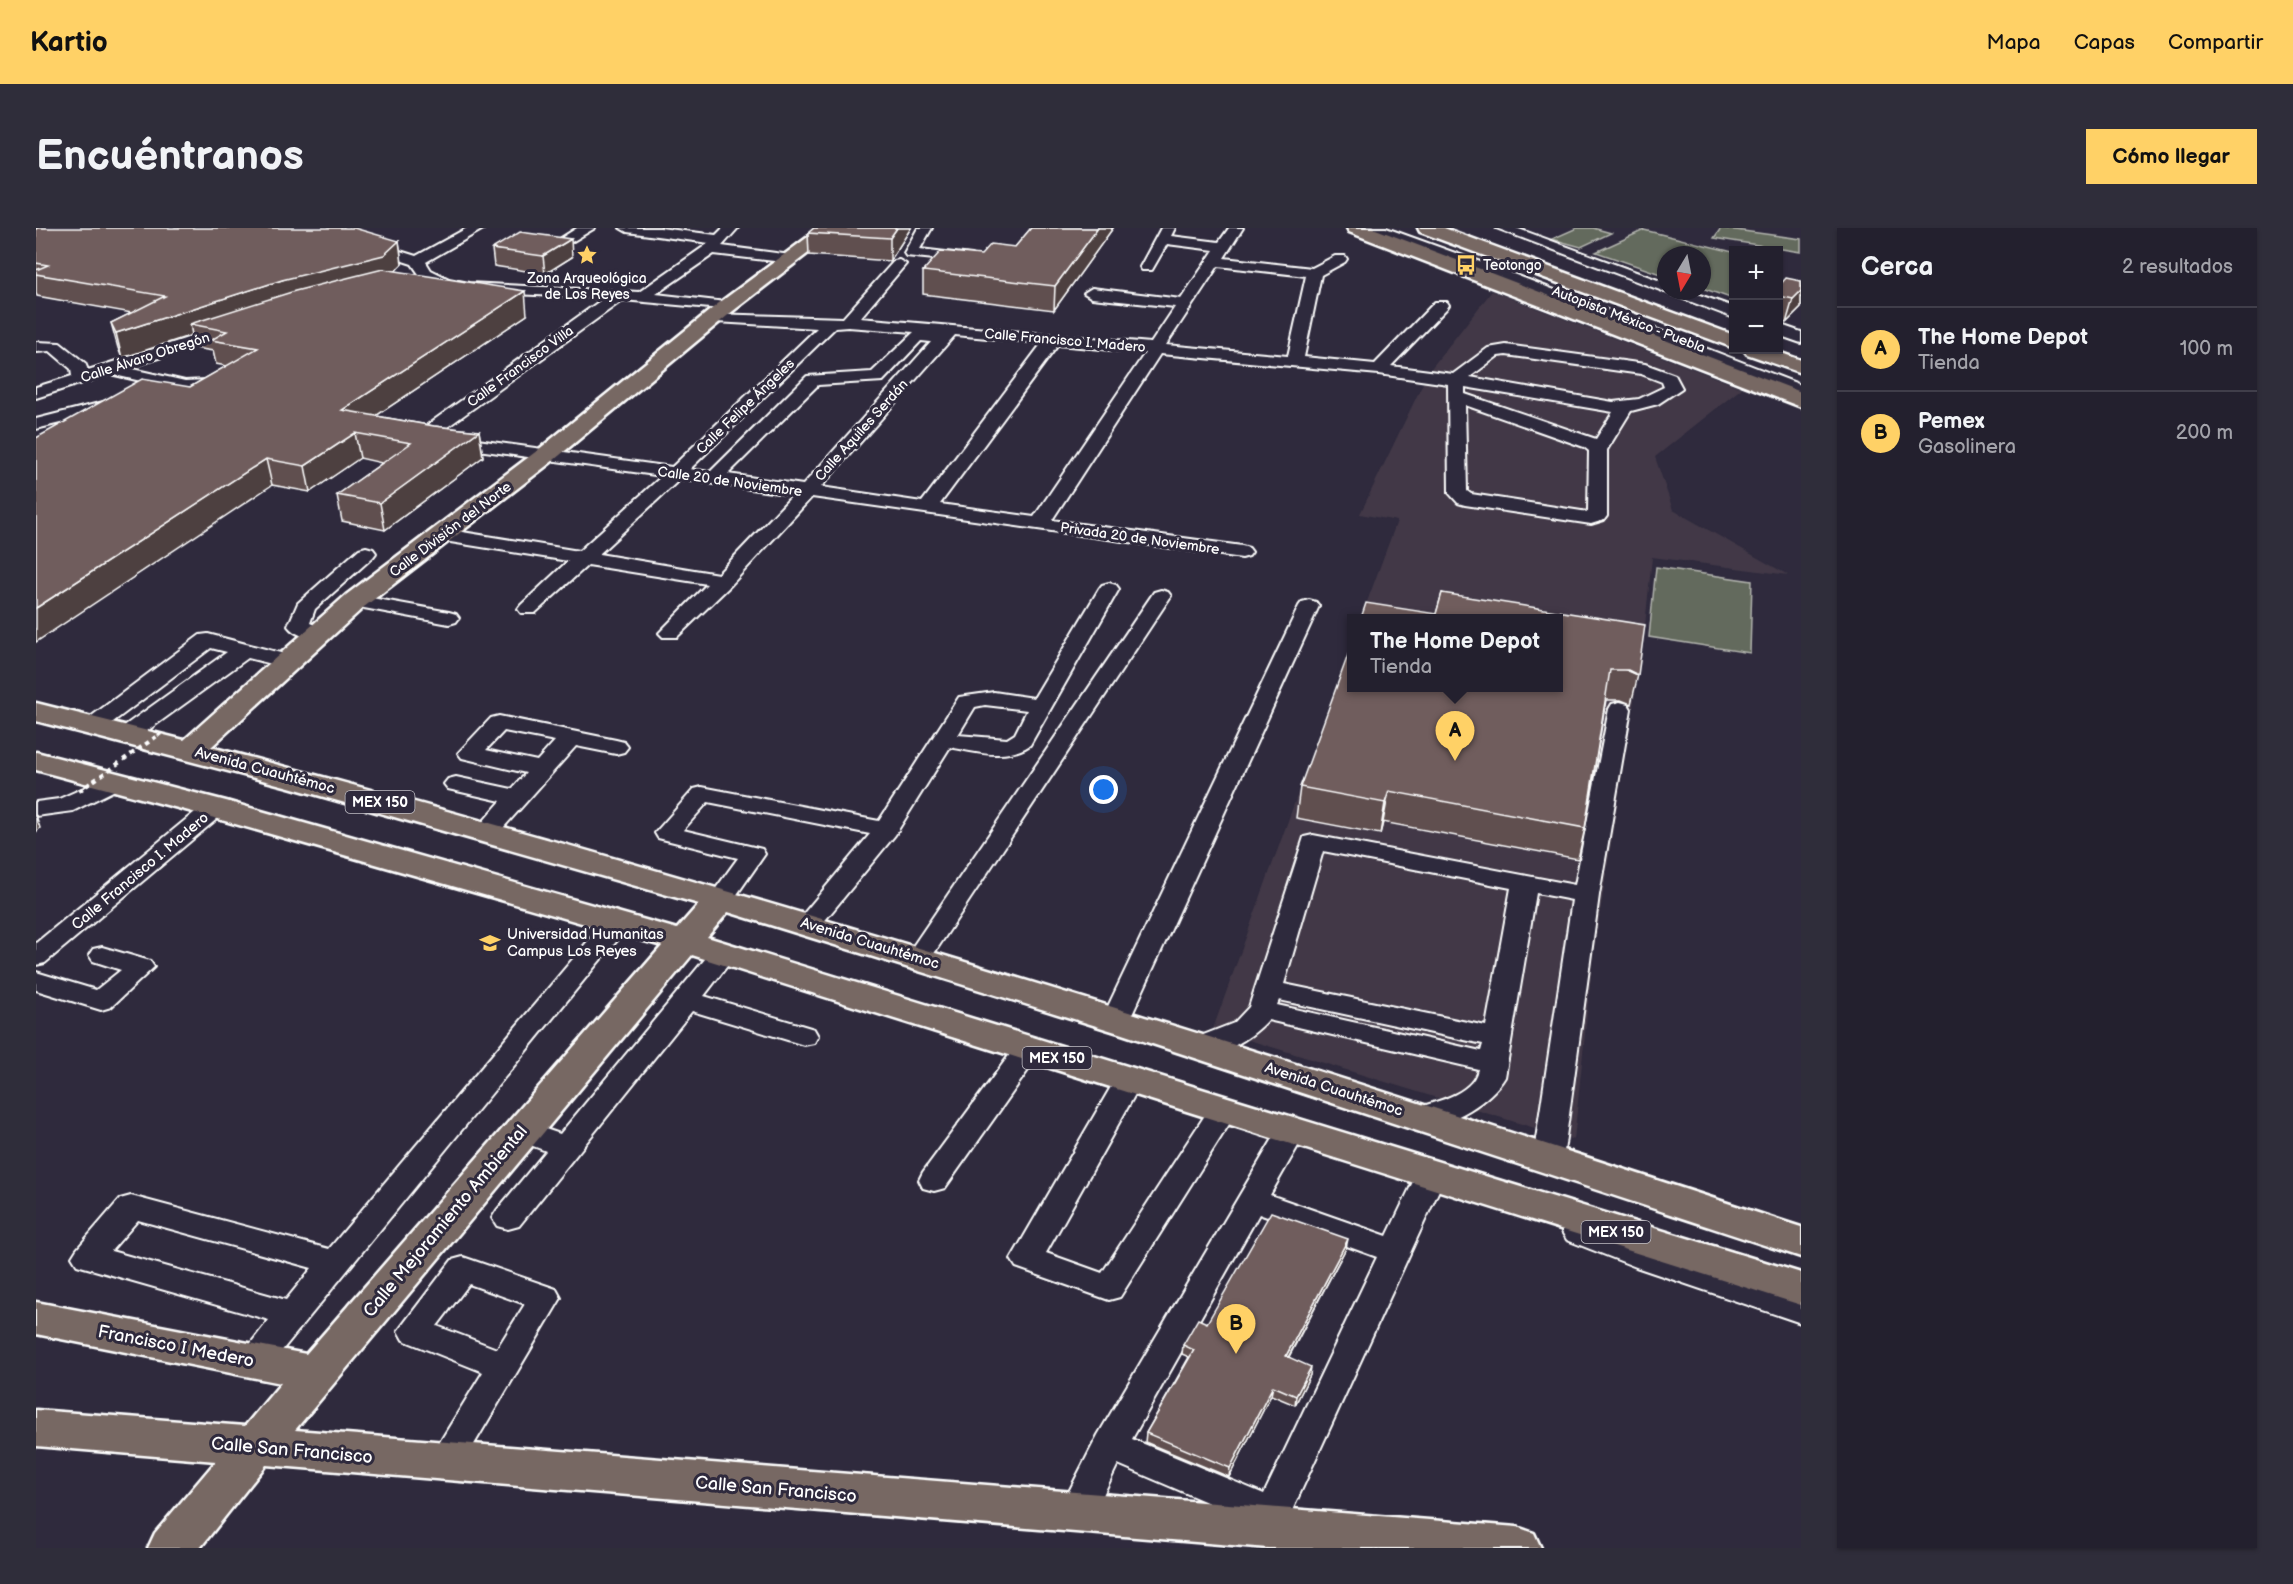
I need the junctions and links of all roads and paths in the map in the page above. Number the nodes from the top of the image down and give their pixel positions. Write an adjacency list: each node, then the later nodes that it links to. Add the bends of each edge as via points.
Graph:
1 (478, 228): 24 (street)
2 (588, 228): 17 (street)
3 (627, 228): 18 (street)
4 (731, 228): 18 (street)
5 (832, 228): 23 (main road, Calle División del Norte)
6 (926, 228): 21 (street, via 911,253)
7 (1236, 228): 19 (street)
8 (1356, 228): 67 (main road)
9 (1362, 228): 67 (street)
10 (1372, 228): 64 (street)
11 (1390, 228): 61 (main road, Autopista México - Puebla)
12 (1427, 228): 48 (main road, Autopista México - Puebla)
13 (1472, 228): 20 (main road)
14 (1509, 229): 31 (street)
15 (1164, 234): 19 (street); 27 (street)
16 (358, 236): 24 (street)
17 (565, 240)
18 (715, 244): 23 (street); 34 (street)
19 (1224, 247): 25 (street)
20 (1544, 255): 41 (main road); 44 (main road)
21 (973, 259)
22 (1340, 259): 28 (street)
23 (791, 260): 39 (main road, Calle División del Norte)
24 (417, 261): 29 (street)
25 (1215, 261): 28 (street); 36 (street)
26 (899, 264): 40 (street, Calle Felipe Ángeles)
27 (1148, 267)
28 (1314, 273): 55 (street, via 1304,332)
29 (428, 275): 30 (street); 33 (street, Calle Francisco I. Madero, via 483,290)
30 (405, 280)
31 (1657, 285)
32 (1092, 292): 36 (street)
33 (619, 296): 34 (street, Calle Francisco I. Madero); 71 (street, Calle Francisco Villa)
34 (640, 298): 39 (street, Calle Francisco I. Madero)
35 (1699, 300): 38 (street)
36 (1187, 304): 51 (street)
37 (1441, 305): 58 (street)
38 (1729, 311)
39 (721, 312): 40 (street, Calle Francisco I. Madero); 73 (main road, Calle División del Norte)
40 (839, 323): 45 (street, Calle Francisco I. Madero); 74 (street, Calle Felipe Ángeles)
41 (1729, 323)
42 (239, 327): 57 (street, Calle Álvaro Obregón)
43 (1783, 331): 46 (street)
44 (1729, 333)
45 (947, 334): 47 (street, Calle Francisco I. Madero); 75 (street, via 917,336 877,377 813,380); 76 (street, Calle Aquiles Serdán)
46 (1801, 338)
47 (1054, 339): 51 (street, Calle Francisco I. Madero); 77 (street)
48 (1729, 340)
49 (1783, 343): 52 (main road)
50 (36, 346): 59 (street, via 54,346 78,367)
51 (1154, 349): 55 (street, Calle Francisco I. Madero); 78 (street)
52 (1801, 350)
53 (1765, 354): 56 (main road)
54 (1773, 354): 56 (main road)
55 (1294, 362): 58 (street, Calle Francisco I. Madero)
56 (1801, 367)
57 (109, 369): 59 (street, Calle Álvaro Obregón); 62 (street)
58 (1379, 369): 63 (street, Calle Francisco I. Madero, via 1413,374)
59 (81, 378): 65 (street, Calle Álvaro Obregón)
60 (230, 384): 62 (street)
61 (1801, 385)
62 (185, 387): 66 (street)
63 (1457, 388): 69 (street); 69 (street, via 1494,351 1506,350 1645,369 1669,379 1673,388 1659,398); 72 (street, via 1590,443); 72 (street, via 1458,493 1465,499 1597,516)
64 (1801, 391)
65 (36, 393)
66 (151, 395)
67 (1801, 399)
68 (128, 401): 70 (street)
69 (1625, 407): 72 (street)
70 (36, 424)
71 (422, 437): 73 (street, Calle 20 de Noviembre)
72 (1598, 450)
73 (546, 455): 74 (street, Calle 20 de Noviembre); 79 (main road, Calle División del Norte)
74 (676, 473): 75 (street, Calle 20 de Noviembre); 82 (street, Calle Felipe Ángeles)
75 (714, 478): 76 (street, Calle 20 de Noviembre)
76 (807, 491): 77 (street, Calle 20 de Noviembre); 83 (street, Calle Aquiles Serdán)
77 (927, 508): 78 (street, Calle 20 de Noviembre)
78 (1039, 524): 80 (street, Privada 20 de Noviembre)
79 (444, 535): 82 (street); 86 (main road, Calle División del Norte)
80 (1242, 552)
81 (366, 553): 91 (street, via 305,607 299,626)
82 (584, 559): 83 (street); 88 (street, Calle Felipe Ángeles)
83 (724, 581): 90 (street, Calle Aquiles Serdán)
84 (1109, 589): 94 (street)
85 (1161, 596): 123 (street)
86 (355, 601): 89 (street); 91 (main road, Calle División del Norte)
87 (1309, 606): 127 (street)
88 (528, 609)
89 (449, 618)
90 (670, 633)
91 (319, 634): 93 (main road, Calle División del Norte)
92 (244, 650): 93 (street); 97 (street, via 208,640); 99 (street)
93 (288, 662): 103 (main road, Calle División del Norte)
94 (1040, 706): 101 (street, via 978,698 967,702); 101 (street, via 1016,745 996,747)
95 (1620, 709): 115 (street)
96 (36, 712): 97 (main road, Avenida Cuauhtémoc / MEX 150)
97 (93, 726): 99 (main road, Avenida Cuauhtémoc / MEX 150)
98 (164, 732): 108 (path, bridge)
99 (128, 734): 103 (main road, Avenida Cuauhtémoc / MEX 150)
100 (571, 737): 102 (street); 105 (street); 105 (street, via 499,723 470,753)
101 (943, 739): 112 (street)
102 (616, 747)
103 (191, 750): 113 (main road, Avenida Cuauhtémoc / MEX 150)
104 (36, 761): 106 (main road, MEX 150)
105 (542, 769): 109 (street)
106 (113, 782): 110 (main road, MEX 150); 111 (street, via 64,806)
107 (456, 784): 109 (street)
108 (79, 791)
109 (517, 797): 113 (street)
110 (215, 808): 117 (main road, MEX 150); 122 (street, Calle Francisco I. Madero)
111 (36, 809)
112 (886, 830): 116 (street, via 702,794 667,833 753,854); 118 (street)
113 (486, 832): 116 (main road, Avenida Cuauhtémoc / MEX 150)
114 (1525, 883): 115 (street); 125 (street, via 1313,842); 131 (street)
115 (1586, 895): 138 (street)
116 (722, 898): 118 (main road, Avenida Cuauhtémoc / MEX 150); 119 (main road, Calle Mejoramiento Ambiental)
117 (619, 924): 119 (main road, MEX 150); 147 (street)
118 (808, 924): 123 (main road, Avenida Cuauhtémoc / MEX 150)
119 (683, 942): 120 (main road, MEX 150); 135 (main road, Calle Mejoramiento Ambiental)
120 (724, 953): 126 (street); 130 (main road, MEX 150)
121 (102, 955): 124 (street, via 141,967 101,1001)
122 (36, 957)
123 (918, 958): 127 (main road, Avenida Cuauhtémoc / MEX 150)
124 (36, 981)
125 (1264, 999): 129 (street, via 1244,1029); 131 (street)
126 (686, 1000): 128 (street); 137 (street)
127 (1116, 1019): 129 (main road, Avenida Cuauhtémoc / MEX 150)
128 (804, 1036)
129 (1203, 1046): 134 (main road, Avenida Cuauhtémoc / MEX 150)
130 (1029, 1048): 132 (main road, MEX 150); 140 (street)
131 (1496, 1051): 134 (street, via 1491,1077 1481,1092 1463,1104)
132 (1129, 1080): 133 (main road, MEX 150); 133 (street, via 1027,1259 1109,1287)
133 (1223, 1110): 136 (main road, MEX 150)
134 (1419, 1117): 138 (main road, Avenida Cuauhtémoc / MEX 150)
135 (522, 1131): 137 (street); 154 (main road, Calle Mejoramiento Ambiental)
136 (1291, 1132): 139 (main road, MEX 150); 141 (street)
137 (566, 1147): 143 (street)
138 (1548, 1159): 142 (main road, Avenida Cuauhtémoc / MEX 150)
139 (1431, 1175): 146 (street); 148 (main road, MEX 150); 149 (street, via 1647,1259)
140 (934, 1180)
141 (1252, 1200): 146 (street); 156 (street)
142 (1695, 1207): 144 (street, Avenida Cuauhtémoc); 145 (main road, Avenida Cuauhtémoc / MEX 150)
143 (508, 1218)
144 (1801, 1232)
145 (1801, 1242)
146 (1395, 1251): 160 (street)
147 (333, 1262): 150 (street); 150 (street, via 131,1207 88,1257)
148 (1801, 1289)
149 (1801, 1310)
150 (291, 1314): 152 (street)
151 (36, 1318): 152 (main road, Francisco I Medero)
152 (254, 1361): 154 (main road, Francisco I Medero)
153 (504, 1366): 158 (street)
154 (315, 1373): 157 (main road, Calle Mejoramiento Ambiental)
155 (36, 1428): 157 (main road, Calle San Francisco)
156 (1110, 1445): 159 (street); 160 (street)
157 (254, 1448): 158 (main road, Calle San Francisco); 162 (main road, Calle Mejoramiento Ambiental)
158 (445, 1463): 159 (main road, Calle San Francisco)
159 (1076, 1513): 160 (main road, Calle San Francisco)
160 (1269, 1520): 161 (main road, Calle San Francisco)
161 (1326, 1540): 163 (main road, Calle San Francisco)
162 (172, 1548)
163 (1516, 1548)

